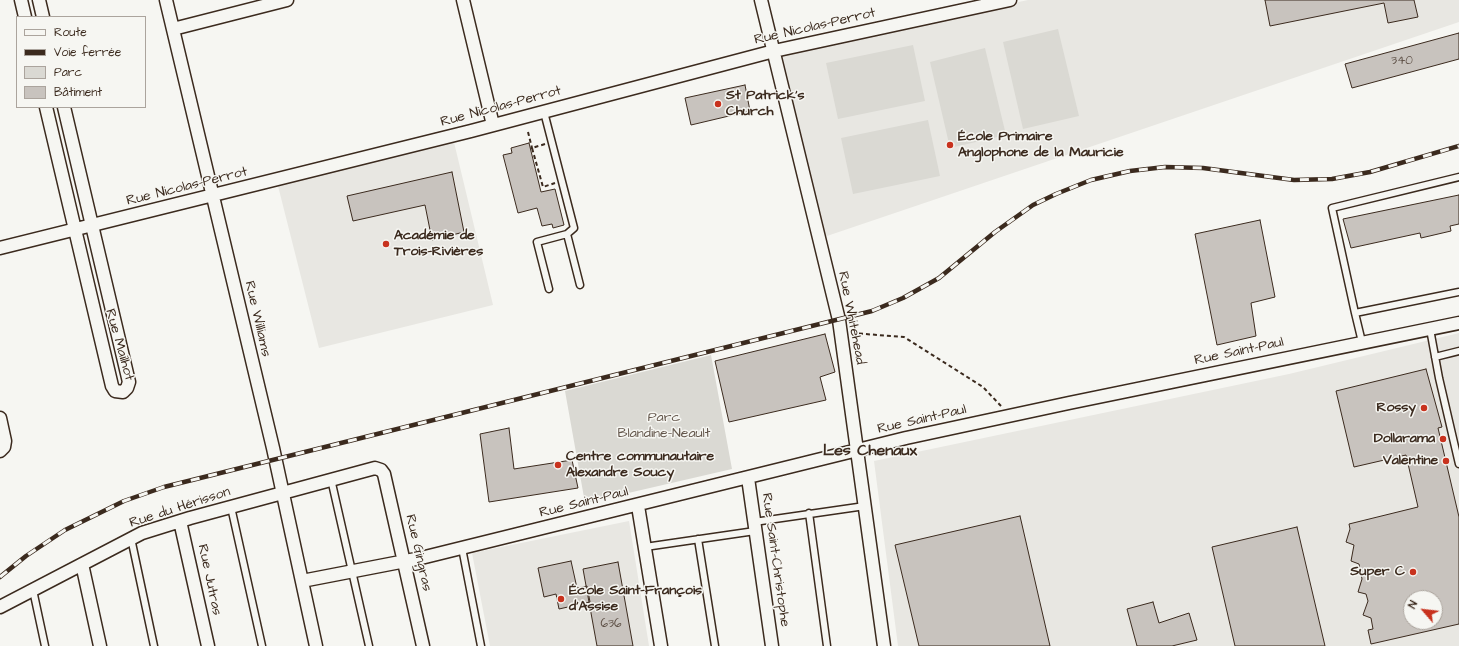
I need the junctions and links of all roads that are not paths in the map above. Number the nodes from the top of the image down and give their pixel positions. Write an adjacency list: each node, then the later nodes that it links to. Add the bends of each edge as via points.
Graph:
1 (21, 0): 8 (street)
2 (39, 0): 9 (street)
3 (166, 0): 10 (street, Rue Williams)
4 (287, 0): 10 (street)
5 (463, 0): 15 (street)
6 (762, 0): 11 (street, Rue Whitehead)
7 (1010, 0): 11 (street, Rue Nicolas-Perrot)
8 (25, 16)
9 (43, 16)
10 (173, 29): 17 (street, Rue Williams)
11 (774, 51): 14 (street, Rue Nicolas-Perrot); 32 (street, Rue Whitehead, via 840,332)
12 (46, 108): 19 (street, Rue Mailhot)
13 (64, 108): 18 (street, Rue Mailhot)
14 (544, 112): 15 (street, Rue Nicolas-Perrot); 20 (lane, via 574,228)
15 (493, 125): 17 (street, Rue Nicolas-Perrot)
16 (1459, 177): 25 (lane, via 1332,208)
17 (212, 195): 18 (street, Rue Nicolas-Perrot); 38 (street, Rue Williams)
18 (92, 226): 19 (street, Rue Nicolas-Perrot); 19 (street, Rue Mailhot, via 129,382 128,388 123,392 115,391 112,386)
19 (75, 230): 21 (street, Rue Nicolas-Perrot)
20 (567, 234): 22 (lane); 23 (lane, via 537,242)
21 (0, 248)
22 (580, 285)
23 (549, 290)
24 (1459, 292): 25 (lane)
25 (1356, 313): 28 (lane)
26 (1459, 323): 27 (street, Rue Saint-Paul)
27 (1430, 328): 28 (street, Rue Saint-Paul); 30 (lane)
28 (1362, 342): 32 (street, Rue Saint-Paul)
29 (1459, 352): 30 (lane)
30 (1435, 357): 34 (lane)
31 (0, 418): 33 (street, via 5,441)
32 (857, 450): 36 (street, Rue Saint-Paul); 40 (street, Rue Whitehead)
33 (0, 451)
34 (1459, 464)
35 (380, 469): 37 (street, Rue du Hérisson, via 373,468); 49 (street, Rue Gingras, via 384,474)
36 (748, 478): 39 (street, Rue Saint-Paul); 44 (street, Rue Saint-Christophe)
37 (331, 479): 38 (street, Rue du Hérisson); 51 (lane)
38 (282, 493): 41 (street, Rue du Hérisson); 52 (street, Rue Williams)
39 (638, 506): 47 (street); 48 (street, Rue Saint-Paul)
40 (865, 506): 42 (lane); 68 (street, Rue Whitehead)
41 (231, 507): 43 (street, Rue du Hérisson); 59 (lane)
42 (809, 513): 44 (lane); 67 (lane)
43 (180, 521): 45 (street, Rue du Hérisson); 58 (street, Rue Jutras)
44 (755, 526): 46 (lane); 66 (street, Rue Saint-Christophe)
45 (131, 538): 50 (street, Rue du Hérisson); 57 (lane)
46 (698, 539): 47 (lane); 65 (lane)
47 (645, 547): 64 (street)
48 (462, 548): 49 (street, Rue Saint-Paul); 63 (lane)
49 (404, 561): 51 (street, Rue Saint-Paul); 62 (street, Rue Gingras)
50 (82, 564): 53 (street, Rue du Hérisson); 56 (street)
51 (352, 571): 52 (street, Rue Saint-Paul); 61 (lane)
52 (302, 581): 60 (street, Rue Williams)
53 (33, 590): 54 (street, Rue du Hérisson); 55 (lane)
54 (0, 607)
55 (45, 646)
56 (100, 646)
57 (154, 646)
58 (208, 646)
59 (262, 646)
60 (316, 646)
61 (370, 646)
62 (423, 646)
63 (481, 646)
64 (661, 646)
65 (715, 646)
66 (772, 646)
67 (827, 646)
68 (884, 646)

